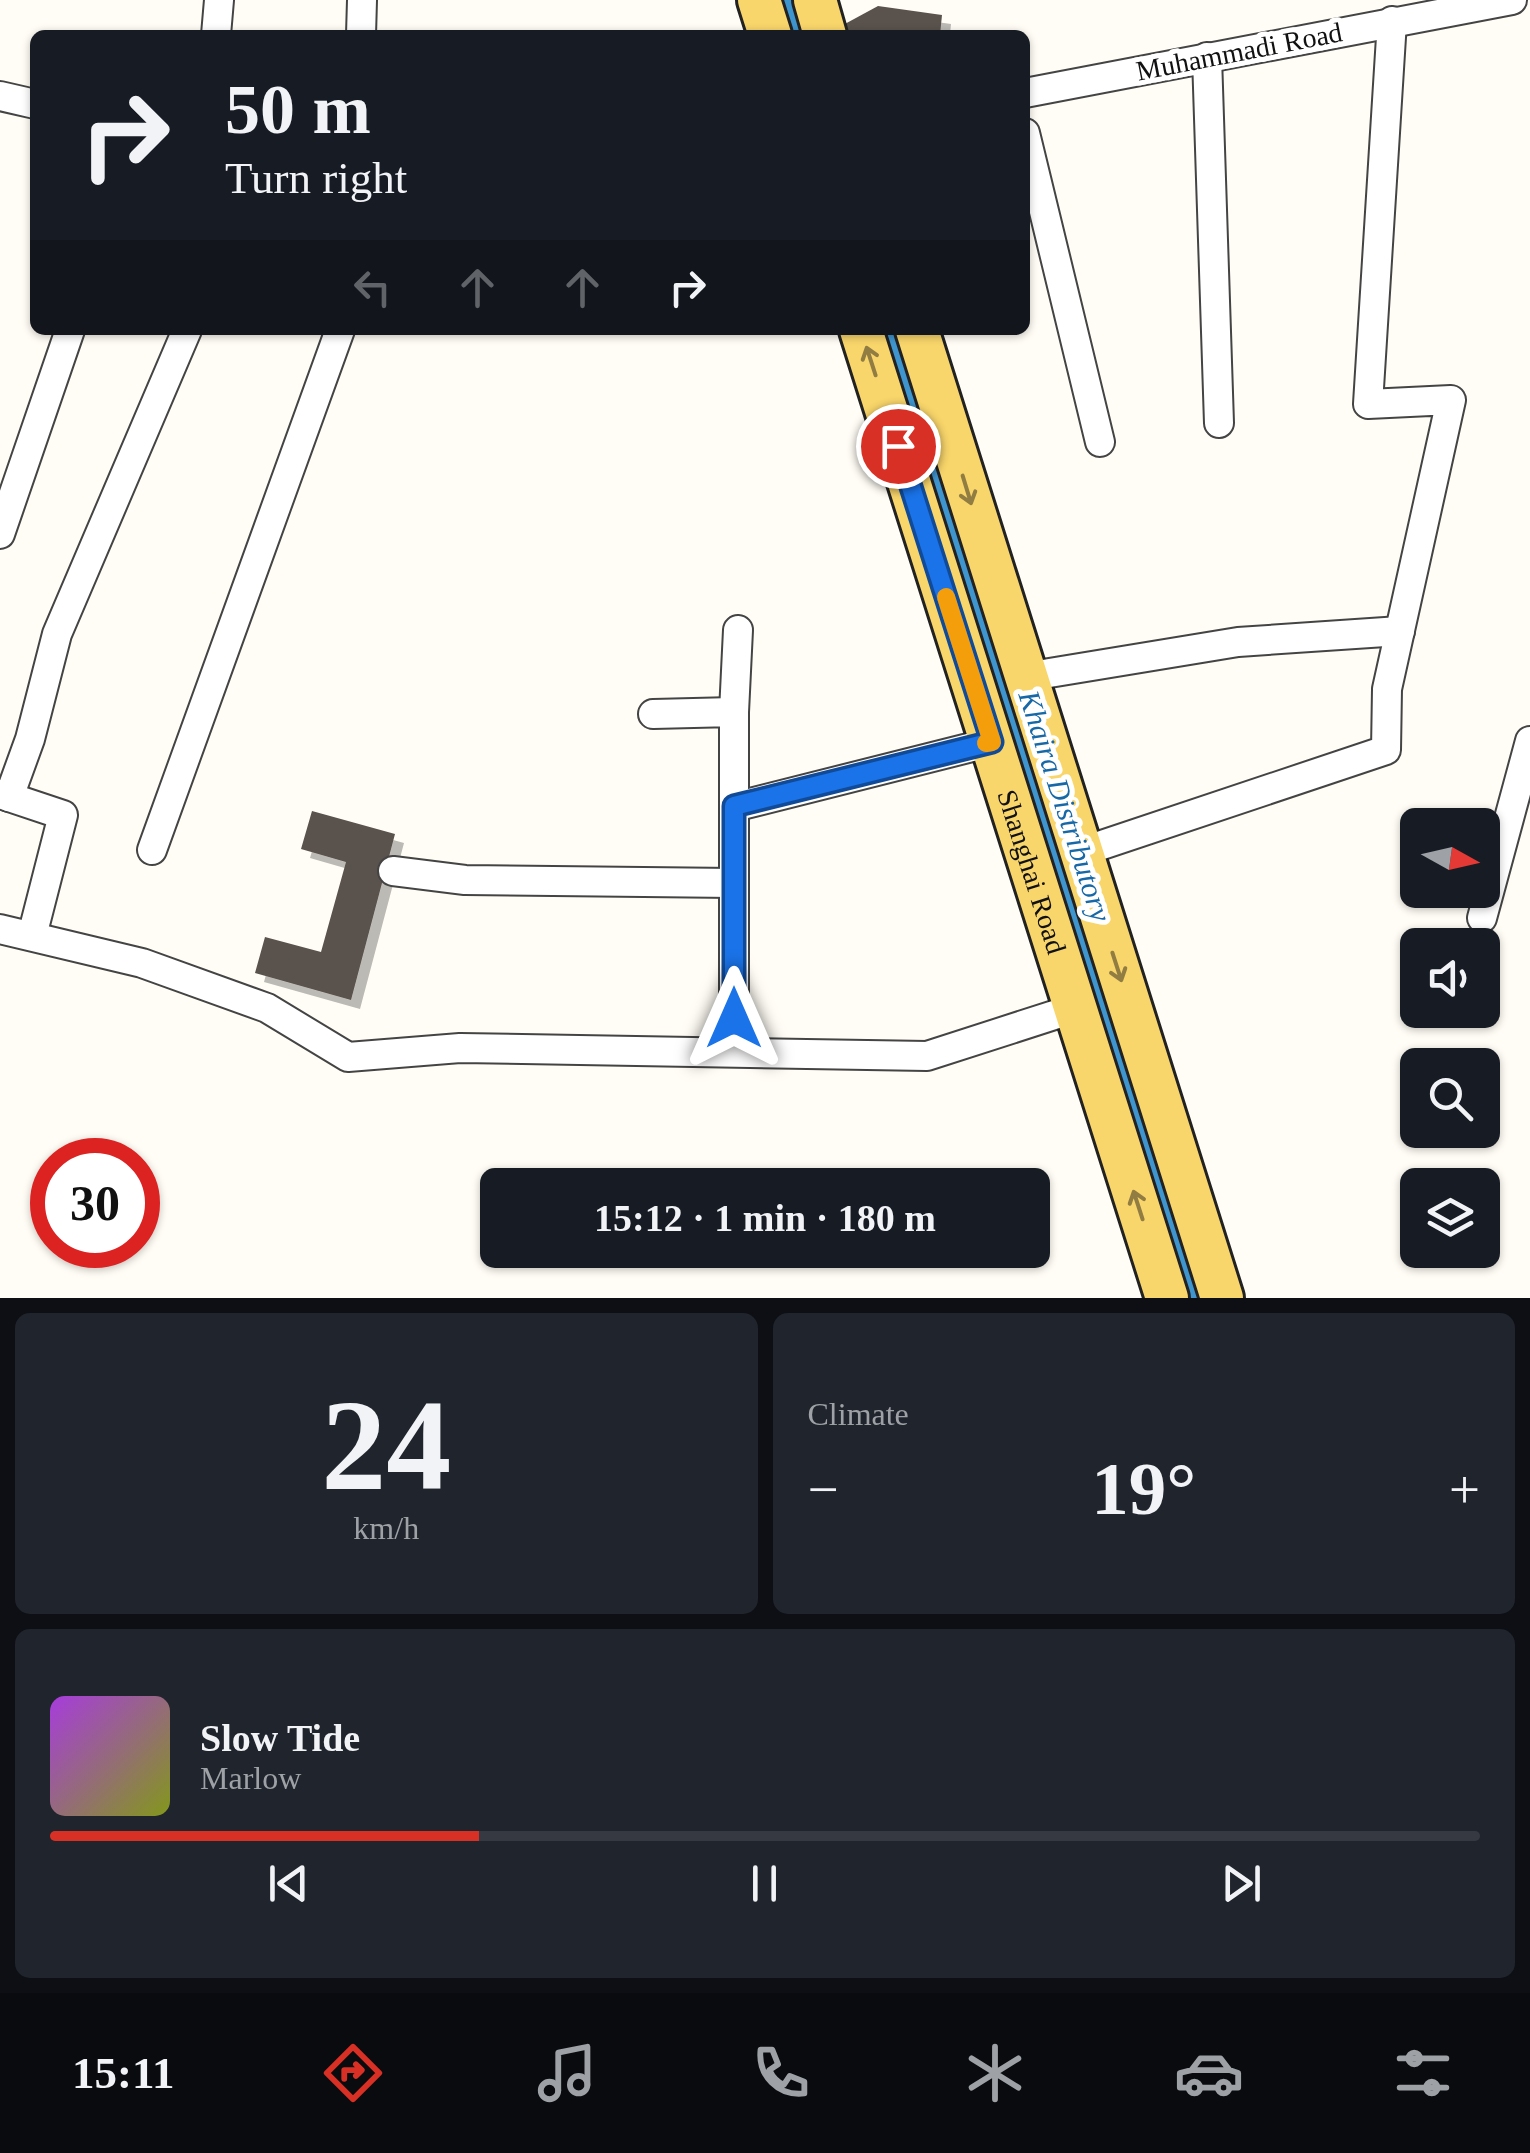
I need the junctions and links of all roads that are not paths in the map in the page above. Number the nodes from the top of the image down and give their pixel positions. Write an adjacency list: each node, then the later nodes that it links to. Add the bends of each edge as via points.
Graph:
1 (220, 0): 7 (street)
2 (362, 0): 8 (street)
3 (759, 0): 9 (main road)
4 (815, 0): 10 (main road)
5 (1512, 0): 6 (street, Muhammadi Road)
6 (1392, 21): 11 (street, Muhammadi Road); 25 (street, via 1368,404 1451,400)
7 (217, 30)
8 (360, 30)
9 (768, 30)
10 (824, 30)
11 (1207, 57): 12 (street, Muhammadi Road); 21 (street)
12 (1030, 92)
13 (0, 96): 14 (street)
14 (30, 103)
15 (1030, 153): 22 (street)
16 (68, 335): 23 (street)
17 (186, 335): 31 (street, via 57,634 30,739)
18 (338, 335): 33 (street)
19 (864, 335): 30 (main road, Shanghai Road, one-way to 19)
20 (919, 335): 26 (main road, Shanghai Road, one-way to 26)
21 (1219, 423)
22 (1100, 442)
23 (0, 534)
24 (738, 630): 27 (street)
25 (1400, 631): 26 (street, via 1238,642); 34 (street, via 1387,689 1386,750)
26 (1026, 677): 34 (main road, Shanghai Road)
27 (734, 712): 28 (street); 32 (street)
28 (652, 714)
29 (1530, 741): 37 (street)
30 (992, 742): 32 (street); 40 (main road, Shanghai Road)
31 (4, 796): 39 (street, via 63,816)
32 (734, 806): 36 (street)
33 (152, 850)
34 (1081, 852): 43 (main road, Shanghai Road, one-way to 43)
35 (392, 871): 36 (street, via 466,880)
36 (734, 883): 41 (street)
37 (1482, 918)
38 (0, 929): 39 (street)
39 (32, 936): 41 (street, via 142,962 267,1008 348,1057 460,1048)
40 (1076, 1008): 41 (street, via 927,1056); 42 (main road, Shanghai Road, one-way to 40)
41 (734, 1052)
42 (1168, 1298)
43 (1222, 1298)

